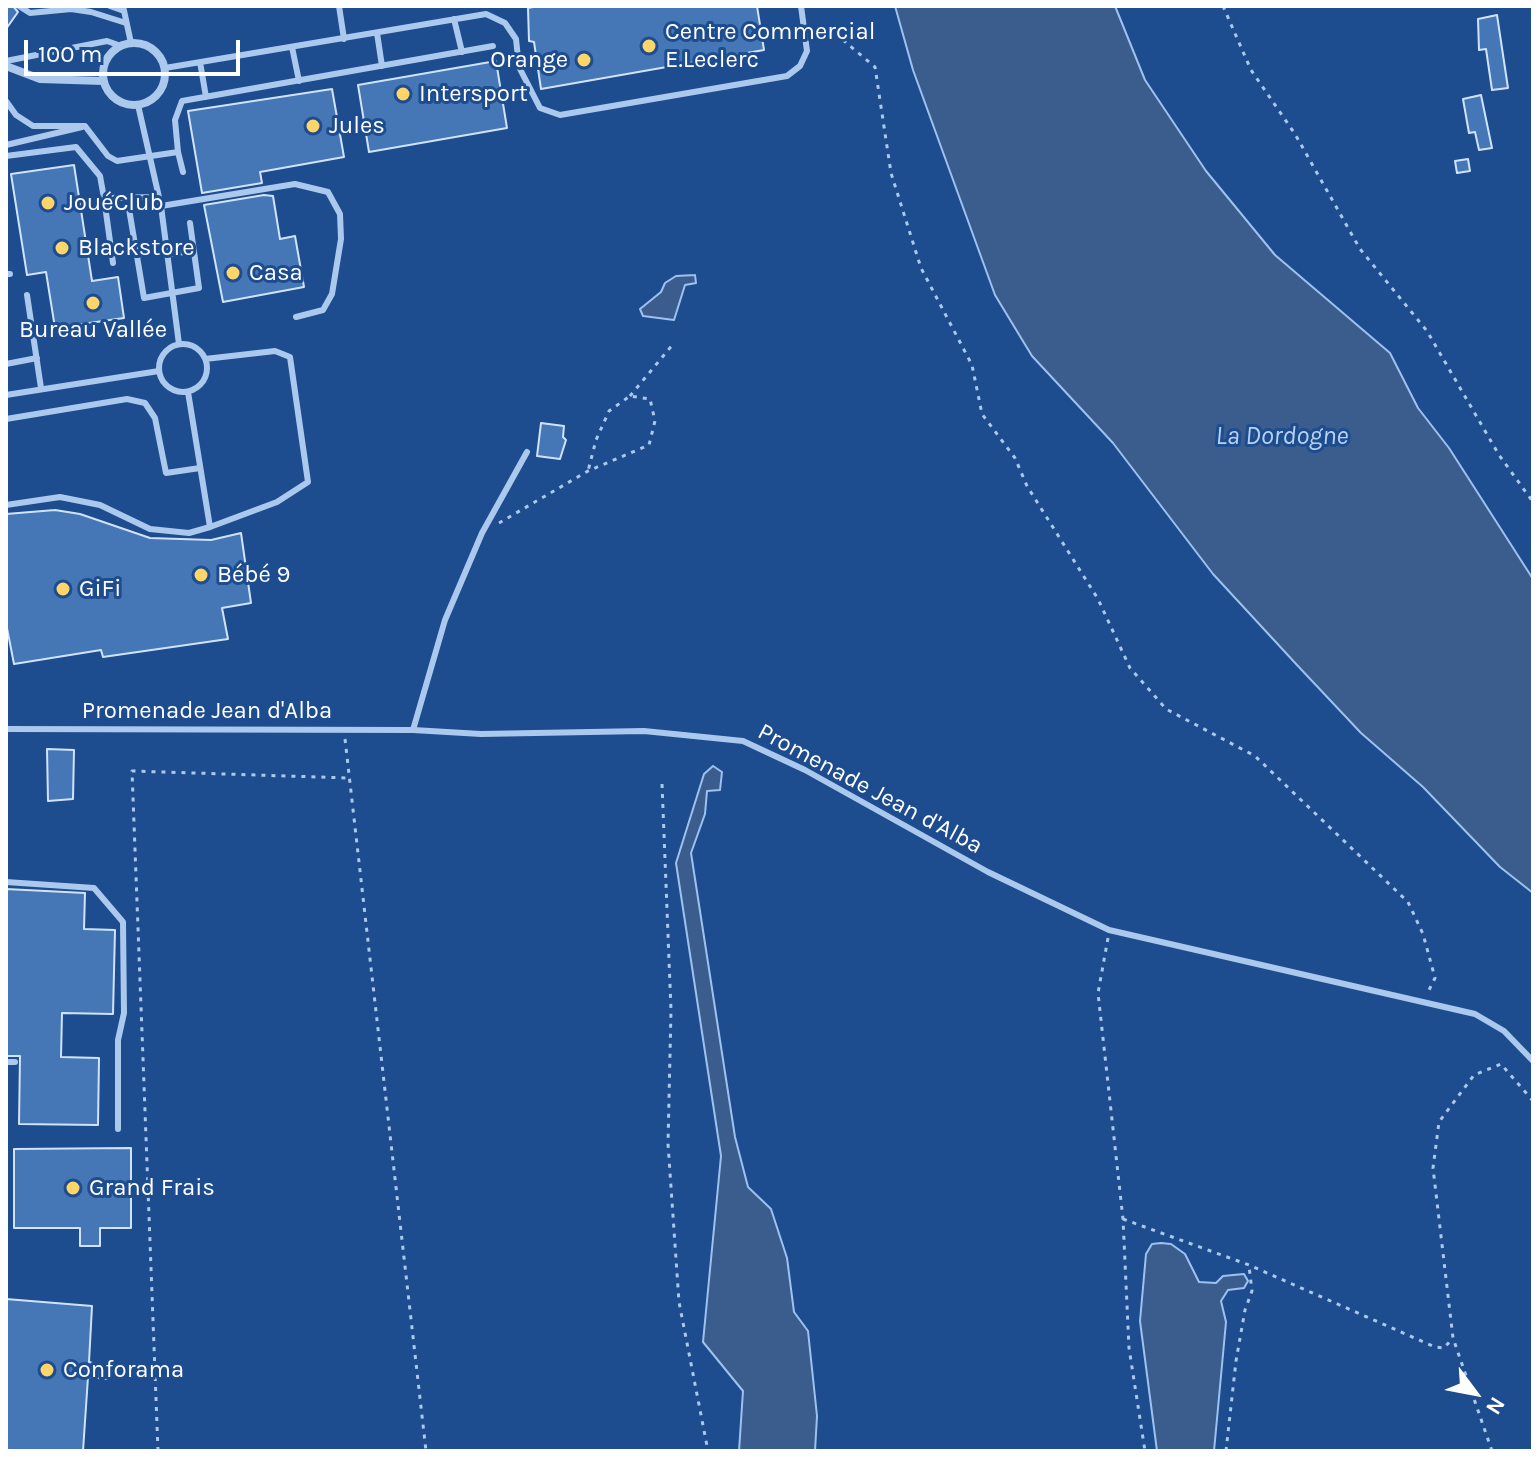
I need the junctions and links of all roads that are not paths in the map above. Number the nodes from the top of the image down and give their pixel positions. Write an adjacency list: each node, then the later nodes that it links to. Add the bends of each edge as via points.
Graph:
1 (19, 6): 9 (lane, via 30,13 91,12)
2 (110, 6): 6 (lane)
3 (339, 6): 11 (lane)
4 (490, 6): 7 (lane)
5 (801, 6): 7 (lane, via 807,51 787,76 560,115 540,108 519,67 516,39 505,23)
6 (124, 8): 9 (lane)
7 (486, 14): 8 (lane)
8 (454, 19): 10 (lane); 16 (lane)
9 (126, 23): 12 (lane)
10 (377, 33): 11 (lane); 19 (lane)
11 (344, 39): 15 (lane)
12 (131, 43): 13 (street); 20 (street, via 156,52)
13 (121, 46): 18 (lane, via 107,41); 21 (street, via 106,60)
14 (493, 46): 16 (lane)
15 (292, 47): 17 (lane); 22 (lane)
16 (462, 52): 19 (lane)
17 (200, 62): 20 (lane); 23 (lane)
18 (6, 63): 21 (street, via 40,79)
19 (382, 66): 22 (lane)
20 (165, 68): 25 (street, via 156,96)
21 (103, 81): 25 (street, via 112,97)
22 (299, 81): 23 (lane)
23 (206, 97): 28 (lane, via 182,101 175,120)
24 (6, 101): 26 (lane, via 33,126)
25 (138, 105): 30 (lane)
26 (85, 126): 27 (lane); 30 (lane, via 117,161)
27 (6, 145)
28 (178, 152): 30 (lane); 31 (lane)
29 (6, 156): 34 (lane, via 76,147 100,176)
30 (150, 157): 33 (lane)
31 (183, 172)
32 (127, 197): 33 (lane); 34 (lane); 40 (lane, via 144,298)
33 (159, 197): 35 (lane)
34 (104, 198): 39 (lane)
35 (161, 206): 38 (lane); 42 (lane, via 295,184 328,192 340,214 341,239 332,294 323,310)
36 (190, 223): 37 (lane)
37 (194, 251): 38 (lane); 40 (lane, via 199,288)
38 (167, 254): 40 (lane)
39 (113, 263)
40 (174, 292): 43 (lane)
41 (27, 295): 44 (lane)
42 (296, 317)
43 (179, 344): 45 (lane, via 195,347); 47 (lane, via 161,356)
44 (37, 358): 46 (lane); 48 (lane)
45 (205, 359): 49 (lane, via 202,383); 55 (lane, via 275,351 290,357 308,482 277,502)
46 (6, 364)
47 (159, 371): 48 (lane); 49 (lane, via 172,390)
48 (41, 388): 50 (lane)
49 (188, 392): 53 (lane)
50 (6, 395)
51 (6, 419): 53 (lane, via 127,399 145,403 155,418 166,473)
52 (527, 452): 57 (lane, via 482,533 445,620)
53 (200, 468): 55 (lane)
54 (6, 505): 55 (lane, via 60,497 100,505 150,529 189,533)
55 (210, 527)
56 (6, 729): 57 (lane, Promenade Jean d'Alba)
57 (413, 730): 59 (lane, Promenade Jean d'Alba, via 644,731 743,741 1109,930 1475,1014 1504,1031)
58 (6, 882): 62 (lane, via 94,888 123,922)
59 (1533, 1061)
60 (6, 1062): 61 (lane)
61 (15, 1062)
62 (118, 1129)

